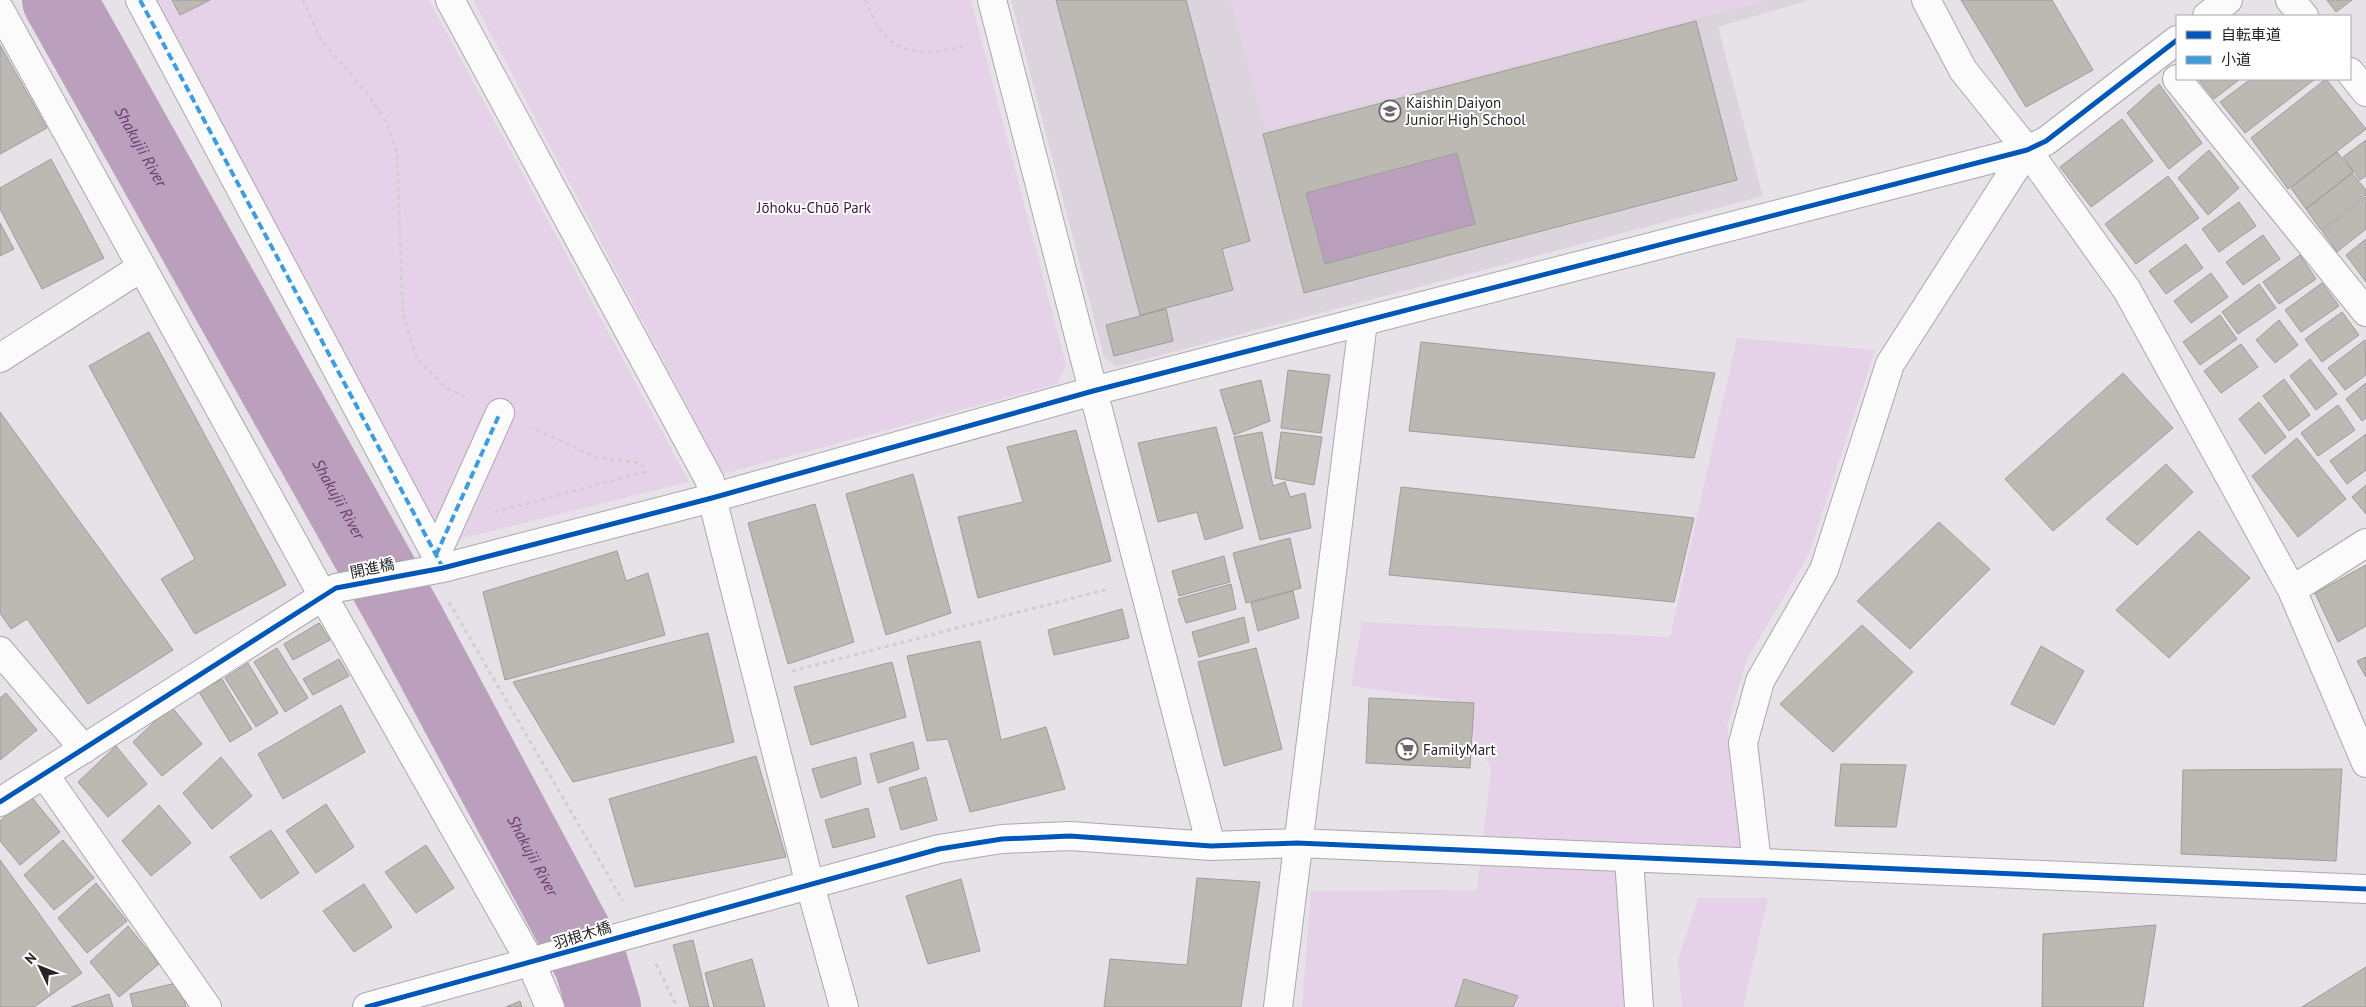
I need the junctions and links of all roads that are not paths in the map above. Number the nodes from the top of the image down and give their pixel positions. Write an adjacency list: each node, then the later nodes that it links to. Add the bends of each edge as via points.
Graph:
1 (140, 0): 24 (street)
2 (450, 0): 22 (street, via 710,481)
3 (992, 0): 20 (street)
4 (1926, 0): 15 (street, via 1963,70)
5 (2228, 0): 8 (street)
6 (2290, 0): 9 (street)
7 (0, 10): 16 (street)
8 (2208, 15)
9 (2303, 15)
10 (2168, 47): 12 (street); 15 (street, 開進橋, via 2046,141)
11 (2351, 73): 14 (street)
12 (2176, 75)
13 (2178, 80): 17 (street)
14 (2366, 92)
15 (2027, 150): 18 (street, 開進橋); 25 (street, via 2126,290); 35 (street, via 1890,364 1824,570 1761,677 1743,743)
16 (142, 267): 19 (street); 26 (street)
17 (2366, 312)
18 (1363, 322): 20 (street, 開進橋); 32 (street)
19 (0, 358)
20 (1093, 391): 22 (street, 開進橋); 33 (street)
21 (500, 413): 24 (street)
22 (712, 498): 24 (street, 開進橋); 36 (street)
23 (2366, 543): 25 (street)
24 (430, 567): 26 (street, 開進橋)
25 (2292, 590): 29 (street)
26 (330, 592): 28 (street); 38 (street)
27 (0, 651): 28 (street)
28 (84, 750): 30 (street)
29 (2366, 763)
30 (44, 774): 31 (street); 39 (street)
31 (0, 802)
32 (1297, 843): 33 (street, 羽根木橋); 34 (street, 羽根木橋); 43 (street)
33 (1211, 846): 36 (street, 羽根木橋, via 1070,836 1002,839 939,849)
34 (1630, 858): 35 (street, 羽根木橋); 44 (street)
35 (1757, 863): 37 (street, 羽根木橋)
36 (810, 885): 38 (street, 羽根木橋); 42 (street)
37 (2366, 889)
38 (531, 963): 40 (street, 羽根木橋); 41 (street)
39 (207, 1007)
40 (367, 1007)
41 (550, 1007)
42 (844, 1007)
43 (1278, 1007)
44 (1639, 1007)

